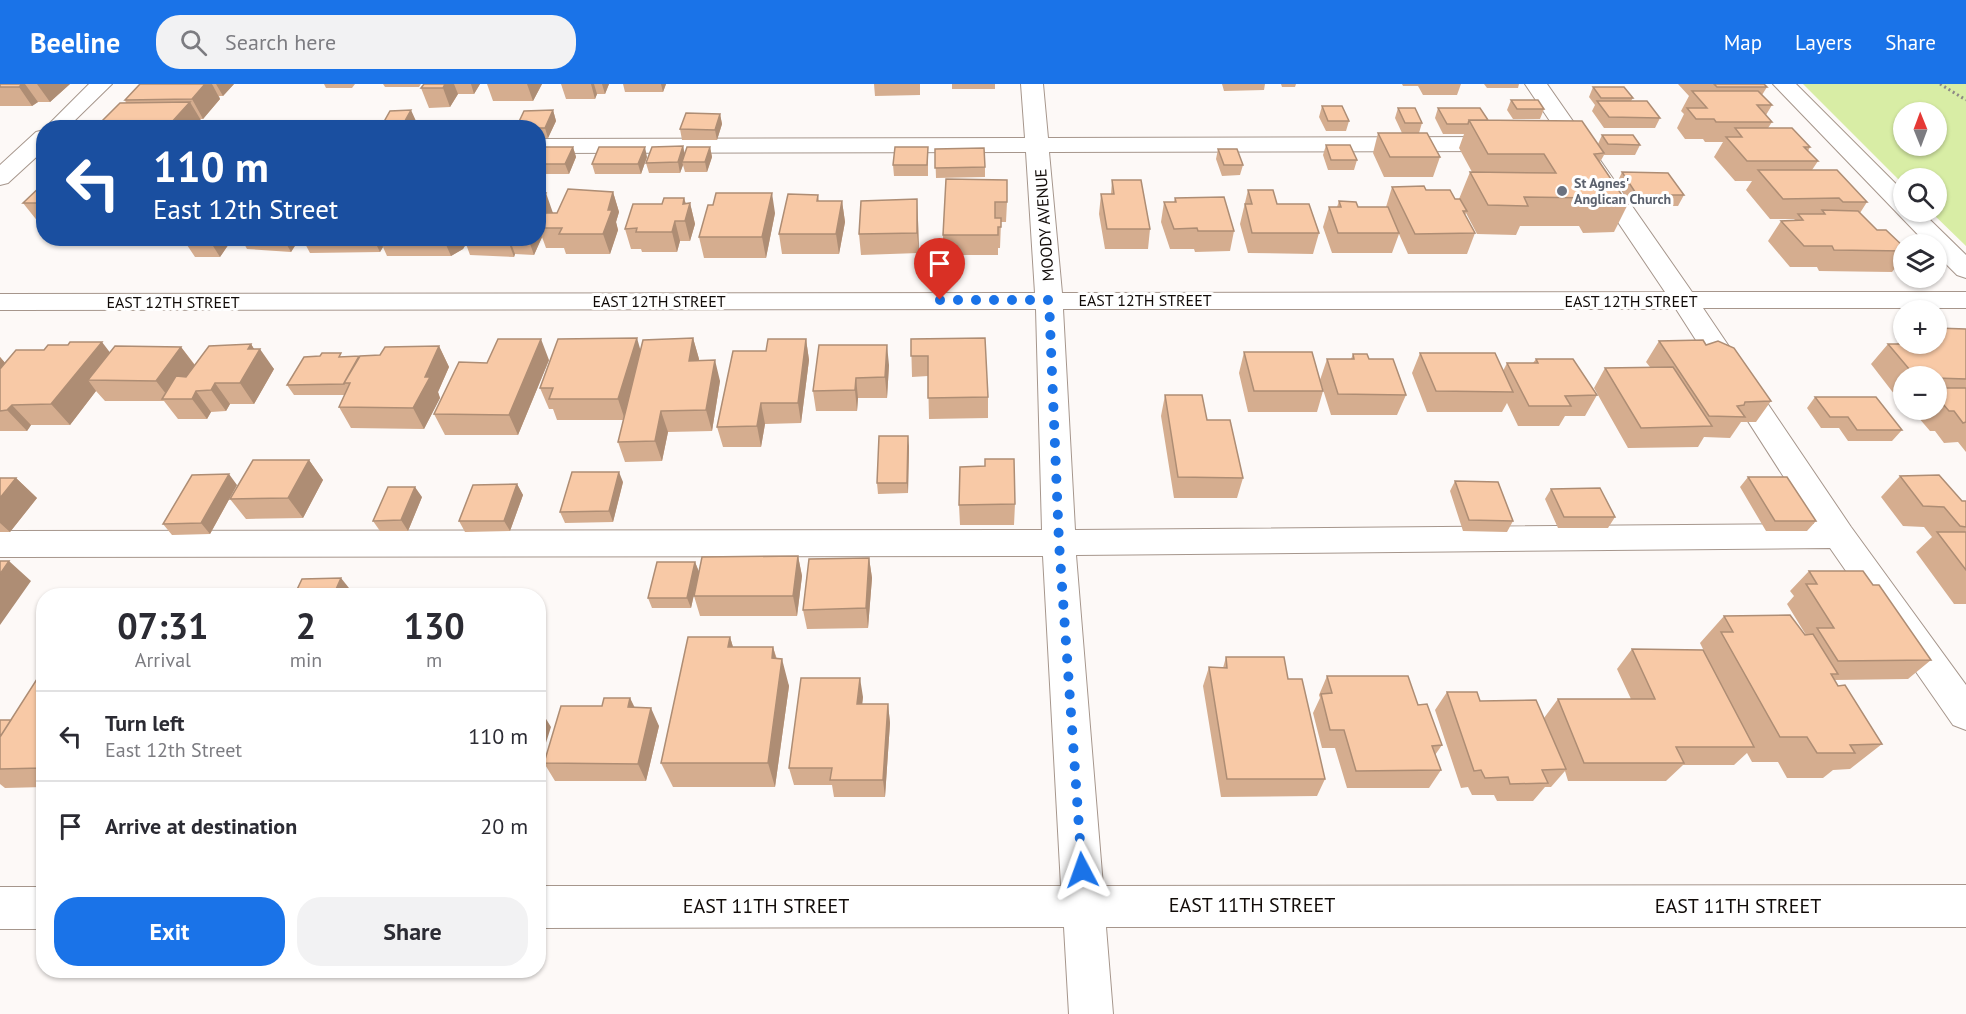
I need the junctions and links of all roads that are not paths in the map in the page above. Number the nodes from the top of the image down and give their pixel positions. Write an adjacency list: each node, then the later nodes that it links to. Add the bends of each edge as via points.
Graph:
1 (101, 84): 5 (street)
2 (1032, 84): 12 (street, MOODY AVENUE)
3 (1536, 84): 10 (street)
4 (1784, 84): 15 (street)
5 (63, 120)
6 (36, 141): 11 (street)
7 (36, 144): 14 (street)
8 (1528, 144): 12 (street)
9 (1552, 144): 10 (street)
10 (1576, 144): 20 (street)
11 (4, 145)
12 (1038, 145): 13 (street); 18 (street, MOODY AVENUE)
13 (546, 146)
14 (0, 178)
15 (1893, 195)
16 (1919, 222): 17 (street)
17 (1966, 270)
18 (1049, 300): 20 (street, EAST 12TH STREET); 21 (street, EAST 12TH STREET); 23 (street, MOODY AVENUE)
19 (1966, 300): 20 (street, EAST 12TH STREET)
20 (1685, 301): 22 (street)
21 (0, 302)
22 (1839, 536): 23 (street); 25 (street)
23 (1059, 543): 24 (street); 26 (street, MOODY AVENUE)
24 (0, 544)
25 (1966, 714)
26 (1084, 905): 27 (street, EAST 11TH STREET); 28 (street, EAST 11TH STREET); 31 (street, MOODY AVENUE)
27 (1966, 906)
28 (546, 907)
29 (0, 908): 30 (street)
30 (36, 908)
31 (1091, 1014)

